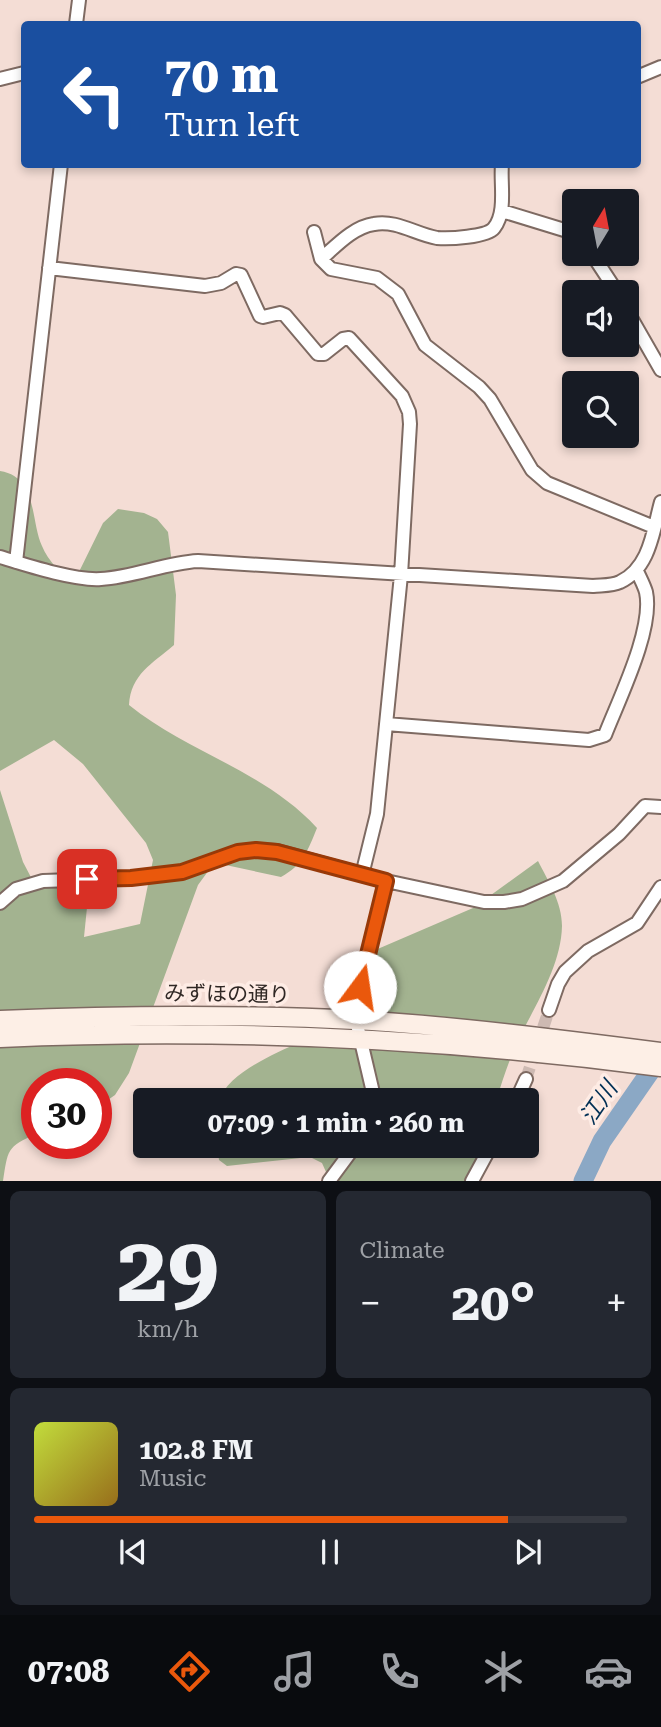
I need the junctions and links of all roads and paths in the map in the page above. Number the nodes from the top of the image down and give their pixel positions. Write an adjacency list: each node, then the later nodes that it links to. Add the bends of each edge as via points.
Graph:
1 (79, 0): 2 (street)
2 (76, 21)
3 (661, 67): 5 (street)
4 (21, 74): 6 (street)
5 (641, 75)
6 (0, 79)
7 (61, 168): 13 (street)
8 (502, 168): 9 (street)
9 (502, 211): 10 (street); 12 (street, via 494,228 479,236 438,238 395,224 373,224 355,231)
10 (562, 229)
11 (314, 232): 12 (street)
12 (321, 259): 17 (street, via 331,269 377,278 398,294 425,345 490,399 533,470 547,483)
13 (49, 268): 19 (street); 21 (street, via 205,286 241,275 260,316 285,315 318,354 349,338 401,396 409,412)
14 (639, 331): 15 (street)
15 (661, 369)
16 (661, 502): 17 (street)
17 (654, 527): 20 (street)
18 (0, 557): 19 (street)
19 (16, 562): 21 (street, via 97,580 198,561)
20 (637, 571): 21 (street, via 618,584 593,586); 22 (street, via 646,592 643,635 605,734 589,740)
21 (401, 575): 22 (street)
22 (386, 724): 24 (street, via 376,814)
23 (661, 807): 25 (street, via 645,806 620,834 563,881 522,899 484,902)
24 (362, 875): 25 (street); 27 (street, via 256,850 182,872 43,881 16,889)
25 (386, 881): 30 (street, via 360,987)
26 (661, 887): 28 (street, via 637,923 589,951 565,972)
27 (0, 903)
28 (549, 1010)
29 (0, 1020): 30 (street, みずほの通り, via 205,1016)
30 (357, 1029): 31 (street, みずほの通り); 33 (street, みずほの通り, via 452,1028); 36 (street)
31 (0, 1038)
32 (661, 1052): 33 (street, みずほの通り)
33 (635, 1056): 34 (street, みずほの通り)
34 (661, 1067)
35 (526, 1079): 37 (street)
36 (372, 1088)
37 (522, 1088)
38 (346, 1158): 40 (street)
39 (484, 1158): 41 (street)
40 (329, 1181)
41 (472, 1181)

